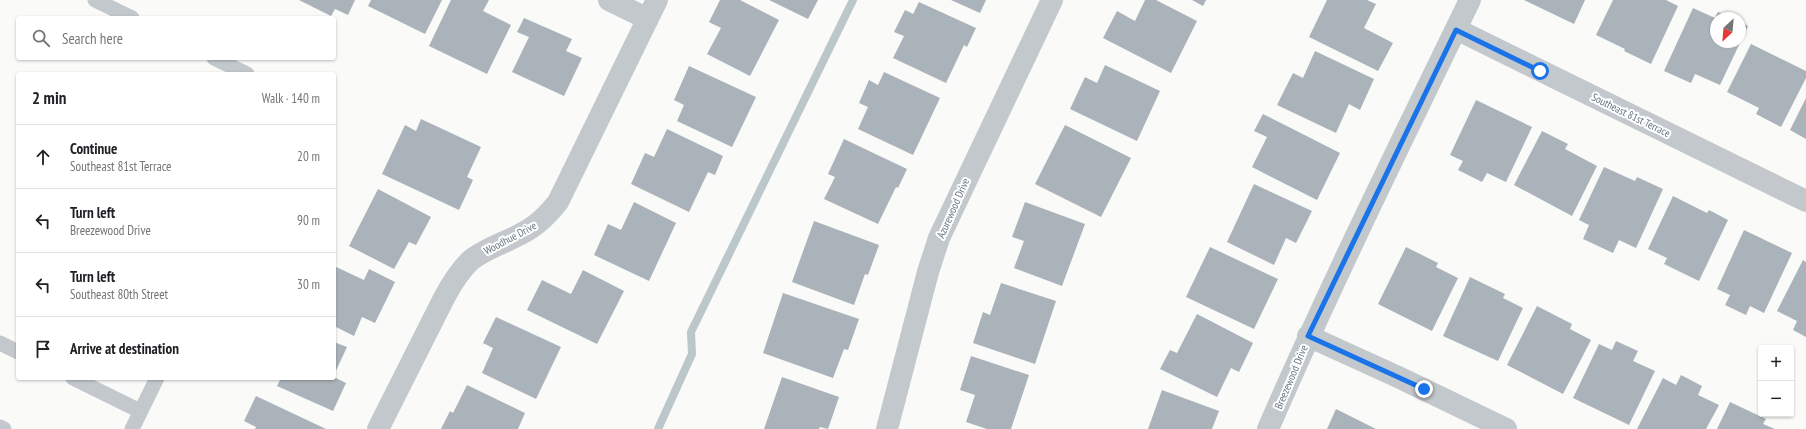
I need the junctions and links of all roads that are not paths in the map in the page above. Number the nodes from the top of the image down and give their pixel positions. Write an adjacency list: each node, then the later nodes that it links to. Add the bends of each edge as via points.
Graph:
1 (95, 0): 6 (lane)
2 (609, 0): 7 (street)
3 (657, 0): 7 (street, Woodhue Drive)
4 (1052, 0): 22 (street, Azurewood Drive, via 938,238)
5 (1470, 0): 8 (street, Breezewood Drive)
6 (128, 16)
7 (648, 19): 21 (street, Woodhue Drive, via 558,202 544,219 530,229 489,249 464,267 444,298)
8 (1456, 30): 11 (street, Southeast 81st Terrace); 12 (street, Breezewood Drive)
9 (218, 60): 10 (lane)
10 (243, 72)
11 (1806, 201)
12 (1308, 336): 23 (street, Breezewood Drive); 24 (street)
13 (0, 343): 14 (lane)
14 (16, 351)
15 (77, 380): 17 (lane)
16 (155, 380): 17 (lane)
17 (140, 411): 20 (lane)
18 (0, 427): 19 (lane)
19 (4, 429)
20 (132, 429)
21 (378, 429)
22 (887, 429)
23 (1268, 429)
24 (1506, 429)

